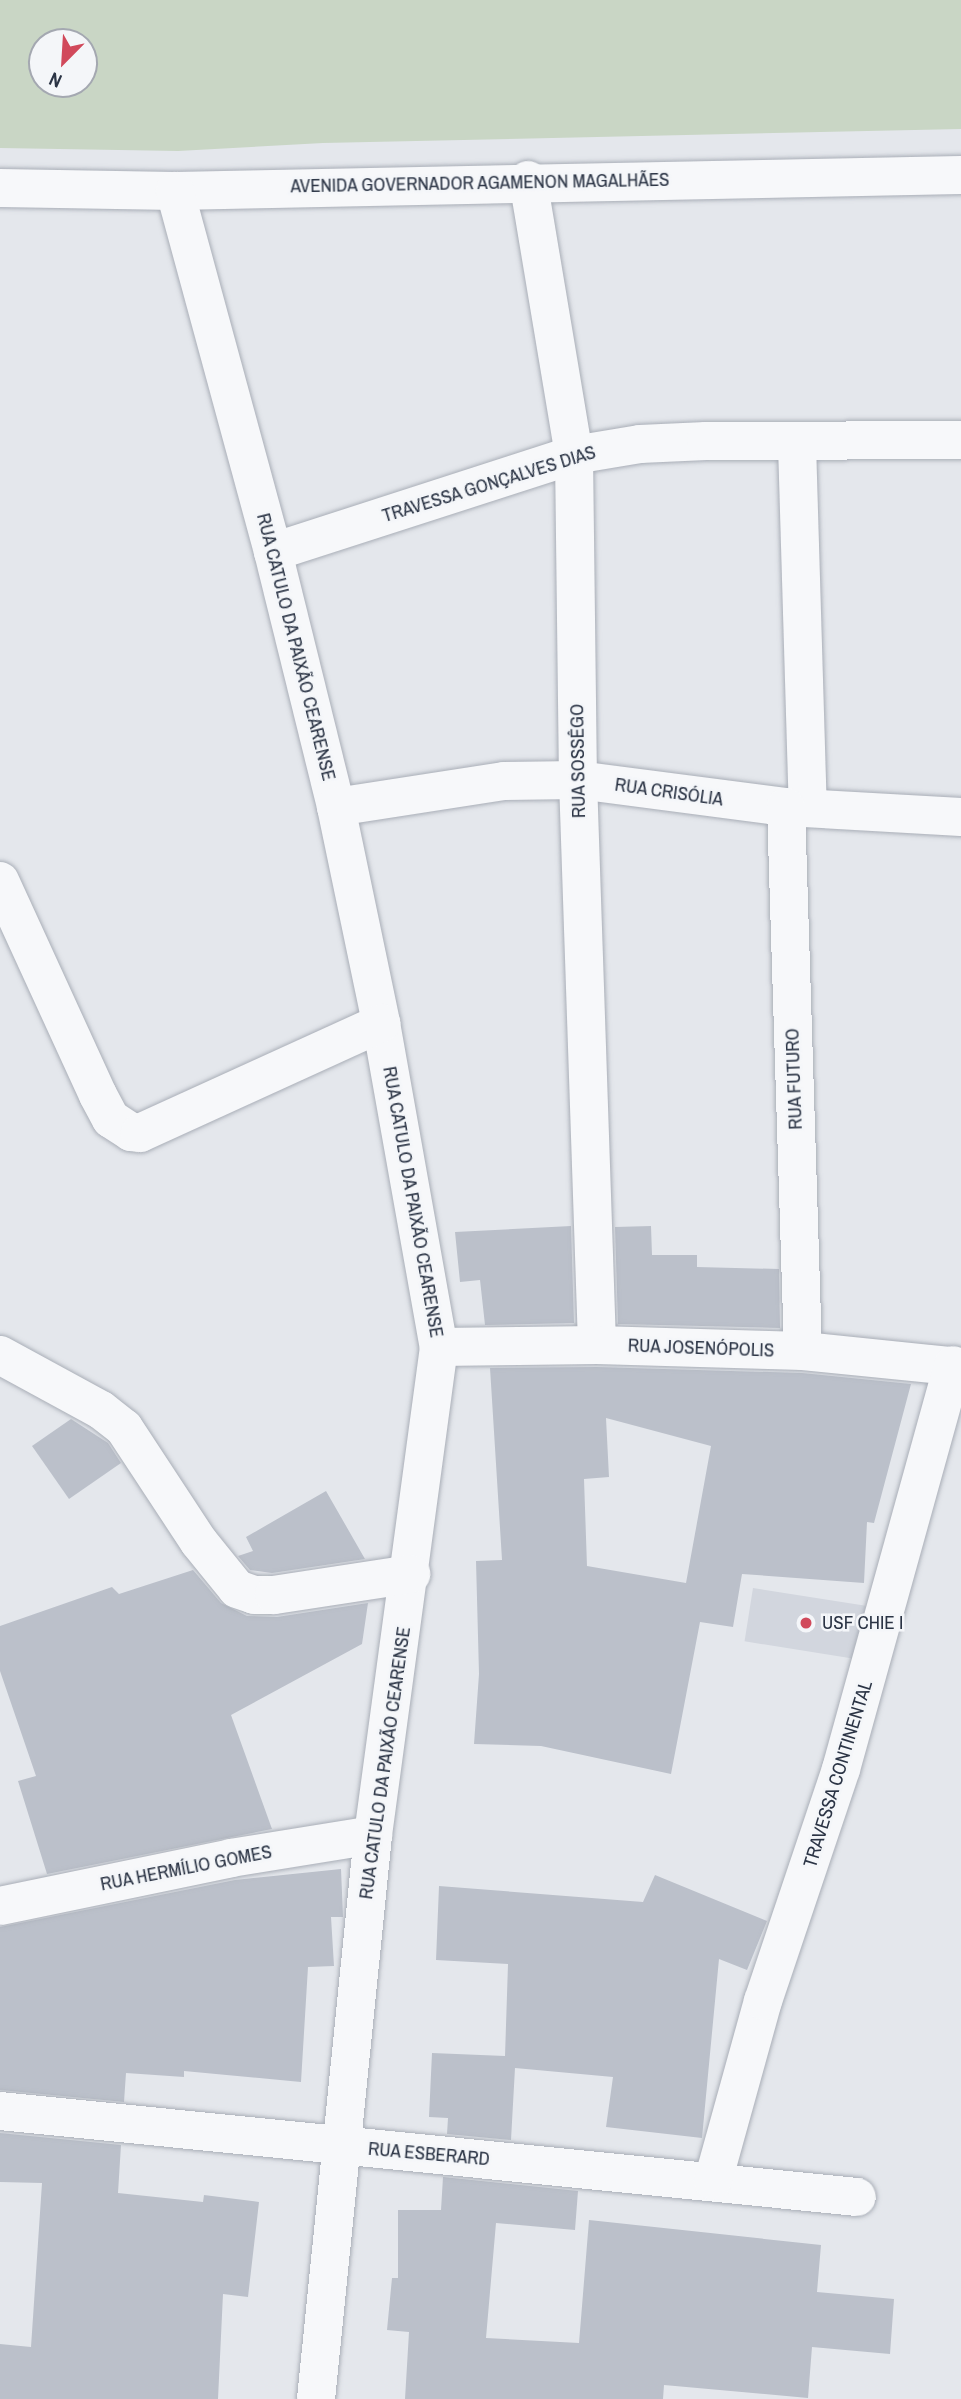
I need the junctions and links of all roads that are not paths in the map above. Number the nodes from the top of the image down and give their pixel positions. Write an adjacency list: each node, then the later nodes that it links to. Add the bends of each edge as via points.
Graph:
1 (961, 175): 2 (street, AVENIDA GOVERNADOR AGAMENON MAGALHÃES)
2 (528, 180): 4 (street, AVENIDA GOVERNADOR AGAMENON MAGALHÃES); 7 (street, RUA SOSSÊGO)
3 (0, 188): 4 (street, AVENIDA GOVERNADOR AGAMENON MAGALHÃES)
4 (176, 191): 8 (street, RUA CATULO DA PAIXÃO CEARENSE)
5 (961, 440): 6 (street, TRAVESSA GONÇALVES DIAS)
6 (797, 444): 7 (street, TRAVESSA GONÇALVES DIAS, via 640,444); 11 (street, RUA FUTURO)
7 (575, 455): 8 (street, TRAVESSA GONÇALVES DIAS); 9 (street, RUA SOSSÊGO)
8 (273, 552): 10 (street, RUA CATULO DA PAIXÃO CEARENSE)
9 (578, 780): 10 (street, RUA CRISÓLIA, via 504,781); 11 (street, RUA CRISÓLIA); 15 (street, RUA SOSSÊGO)
10 (336, 807): 14 (street, RUA CATULO DA PAIXÃO CEARENSE)
11 (797, 808): 12 (street, RUA CRISÓLIA); 17 (street, RUA FUTURO)
12 (961, 817)
13 (0, 881): 14 (street, via 98,1095 111,1119 131,1132 141,1133)
14 (381, 1023): 16 (street, RUA CATULO DA PAIXÃO CEARENSE)
15 (597, 1345): 16 (street, RUA JOSENÓPOLIS); 17 (street, RUA JOSENÓPOLIS)
16 (439, 1347): 20 (street, RUA CATULO DA PAIXÃO CEARENSE)
17 (803, 1351): 19 (street, RUA JOSENÓPOLIS)
18 (0, 1355): 20 (street, via 101,1410 124,1428 199,1542 237,1589 274,1595)
19 (957, 1366): 25 (street, TRAVESSA CONTINENTAL, via 841,1769 763,2001)
20 (411, 1574): 21 (street, RUA CATULO DA PAIXÃO CEARENSE)
21 (373, 1835): 22 (street, RUA HERMÍLIO GOMES, via 218,1860); 24 (street, RUA CATULO DA PAIXÃO CEARENSE)
22 (0, 1906)
23 (0, 2111): 24 (street, RUA ESBERARD)
24 (341, 2145): 25 (street, RUA ESBERARD); 27 (street, RUA CATULO DA PAIXÃO CEARENSE)
25 (713, 2180): 26 (street, RUA ESBERARD)
26 (858, 2197)
27 (316, 2399)

